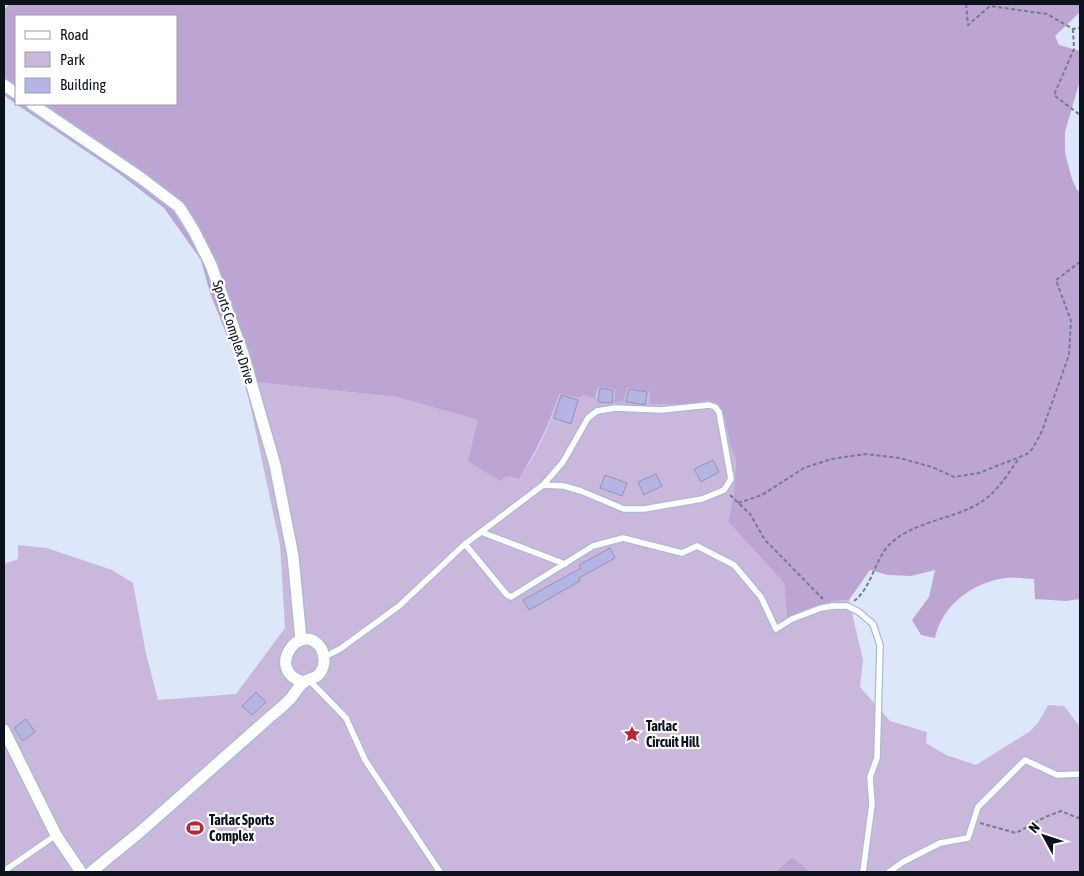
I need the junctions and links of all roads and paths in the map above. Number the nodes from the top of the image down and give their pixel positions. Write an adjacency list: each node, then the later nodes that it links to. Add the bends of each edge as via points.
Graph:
1 (966, 4): 3 (path, via 968,25 990,6 1047,14)
2 (1080, 28): 3 (path)
3 (1073, 29): 7 (path, via 1074,48 1054,95)
4 (4, 85): 5 (street)
5 (15, 92)
6 (33, 105): 18 (street, Sports Complex Drive, via 179,207 194,231 211,265 243,354 275,465 293,556)
7 (1080, 115)
8 (1080, 262): 9 (path, via 1056,280 1071,321 1068,355 1042,431 1033,448)
9 (1020, 456): 12 (path, via 979,473 954,477 900,458 866,454 830,459 804,468 762,495); 17 (path, via 999,486 980,503 911,529 891,544 878,559 859,597)
10 (543, 485): 11 (lane, via 564,486 624,509 644,510 702,499); 11 (lane, via 563,462 596,410 661,410 709,404 719,412 731,479); 13 (lane)
11 (724, 490): 12 (path)
12 (738, 503): 16 (path, via 750,514 765,540)
13 (481, 532): 14 (lane); 15 (lane)
14 (465, 544): 15 (lane, via 511,596); 19 (lane, via 398,606)
15 (565, 564): 16 (lane, via 593,546 623,538 682,553 697,546 734,565 761,597 776,630 792,619)
16 (833, 606): 17 (lane)
17 (847, 606): 30 (lane, via 873,624 880,645 877,758 870,777 872,804)
18 (301, 640): 19 (street, via 312,640); 20 (street, via 290,647 285,663 289,674)
19 (324, 657): 20 (street, via 319,674)
20 (307, 681): 28 (street, via 290,700); 29 (lane, via 346,718 365,760)
21 (4, 730): 25 (street)
22 (1080, 774): 24 (lane, via 1057,775 1025,760 978,806)
23 (1080, 817): 24 (path, via 1061,811 1016,833)
24 (973, 821): 31 (lane, via 968,838 940,843)
25 (56, 835): 26 (lane); 27 (street)
26 (4, 871)
27 (81, 872)
28 (91, 872)
29 (440, 872)
30 (863, 872)
31 (889, 872)

